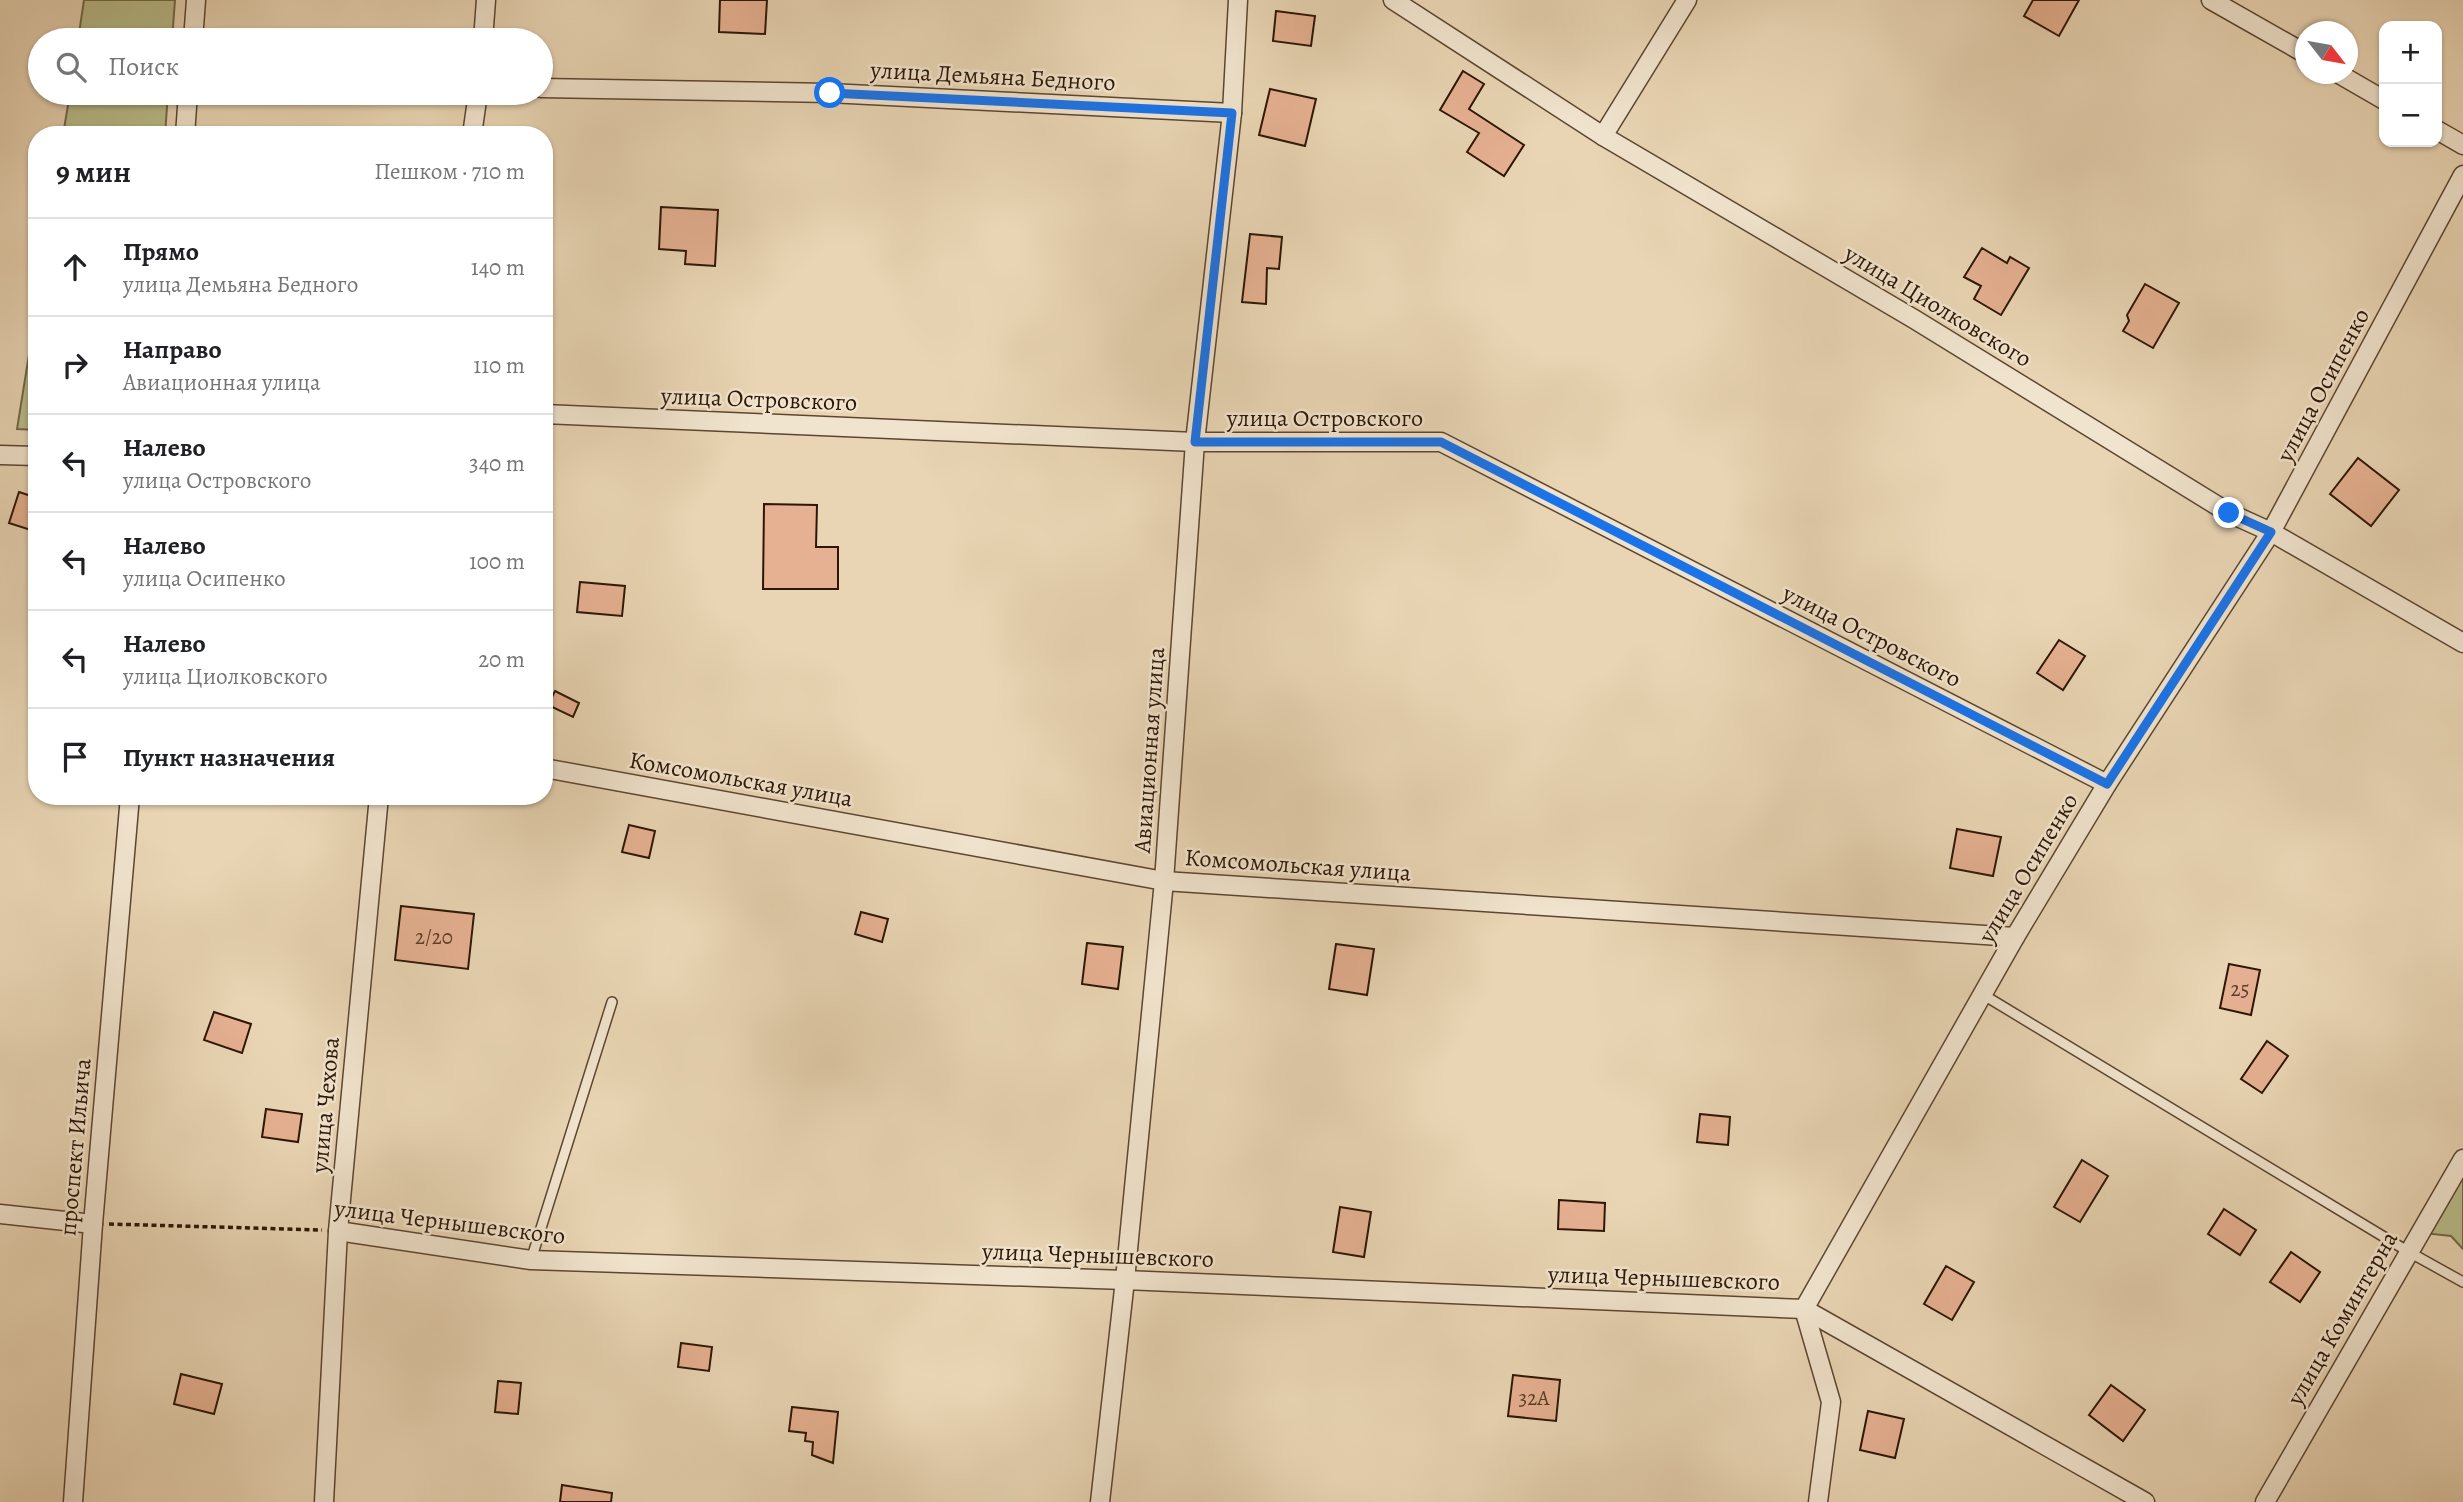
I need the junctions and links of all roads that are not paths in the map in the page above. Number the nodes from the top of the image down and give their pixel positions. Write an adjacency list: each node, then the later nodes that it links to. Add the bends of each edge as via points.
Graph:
1 (196, 0): 7 (street)
2 (486, 0): 8 (street)
3 (1238, 0): 15 (street, Авиационная улица)
4 (1394, 0): 19 (street, улица Циолковского)
5 (1688, 0): 19 (street)
6 (2211, 0): 9 (street)
7 (193, 28)
8 (484, 28)
9 (2295, 48)
10 (2356, 84): 12 (street)
11 (553, 88): 15 (street, улица Демьяна Бедного, via 830,93)
12 (2379, 97)
13 (187, 105): 16 (street)
14 (476, 105): 17 (street)
15 (1232, 113): 23 (street, Авиационная улица)
16 (186, 126)
17 (473, 126)
18 (2442, 133): 20 (street)
19 (1603, 136): 26 (street, улица Циолковского, via 1914,319 2229,513)
20 (2463, 145)
21 (2463, 176): 26 (street, улица Осипенко)
22 (553, 414): 23 (street, улица Островского)
23 (1195, 442): 29 (street, улица Островского, via 1441,442); 32 (street, Авиационная улица)
24 (0, 455): 25 (street)
25 (28, 456)
26 (2271, 532): 27 (street, улица Циолковского); 29 (street, улица Осипенко)
27 (2463, 643)
28 (553, 770): 32 (street, Комсомольская улица)
29 (2107, 784): 33 (street, улица Осипенко)
30 (129, 805): 38 (street, проспект Ильича)
31 (378, 805): 39 (street, улица Чехова)
32 (1164, 881): 33 (street, Комсомольская улица); 42 (street, Авиационная улица)
33 (2015, 937): 34 (street, улица Осипенко)
34 (1982, 995): 40 (lane); 44 (street, улица Осипенко)
35 (612, 1002): 41 (lane)
36 (2463, 1159): 40 (street, улица Коминтерна)
37 (0, 1214): 38 (street)
38 (93, 1224): 45 (street, проспект Ильича)
39 (338, 1231): 41 (street, улица Чернышевского); 46 (street, улица Чехова)
40 (2409, 1252): 43 (lane); 50 (street, улица Коминтерна)
41 (531, 1260): 42 (street, улица Чернышевского)
42 (1125, 1280): 44 (street, улица Чернышевского); 47 (street, Авиационная улица)
43 (2463, 1282)
44 (1804, 1309): 48 (street, via 1831,1402); 49 (street, улица Чернышевского)
45 (73, 1502)
46 (324, 1502)
47 (1100, 1502)
48 (1818, 1502)
49 (2145, 1502)
50 (2265, 1502)

